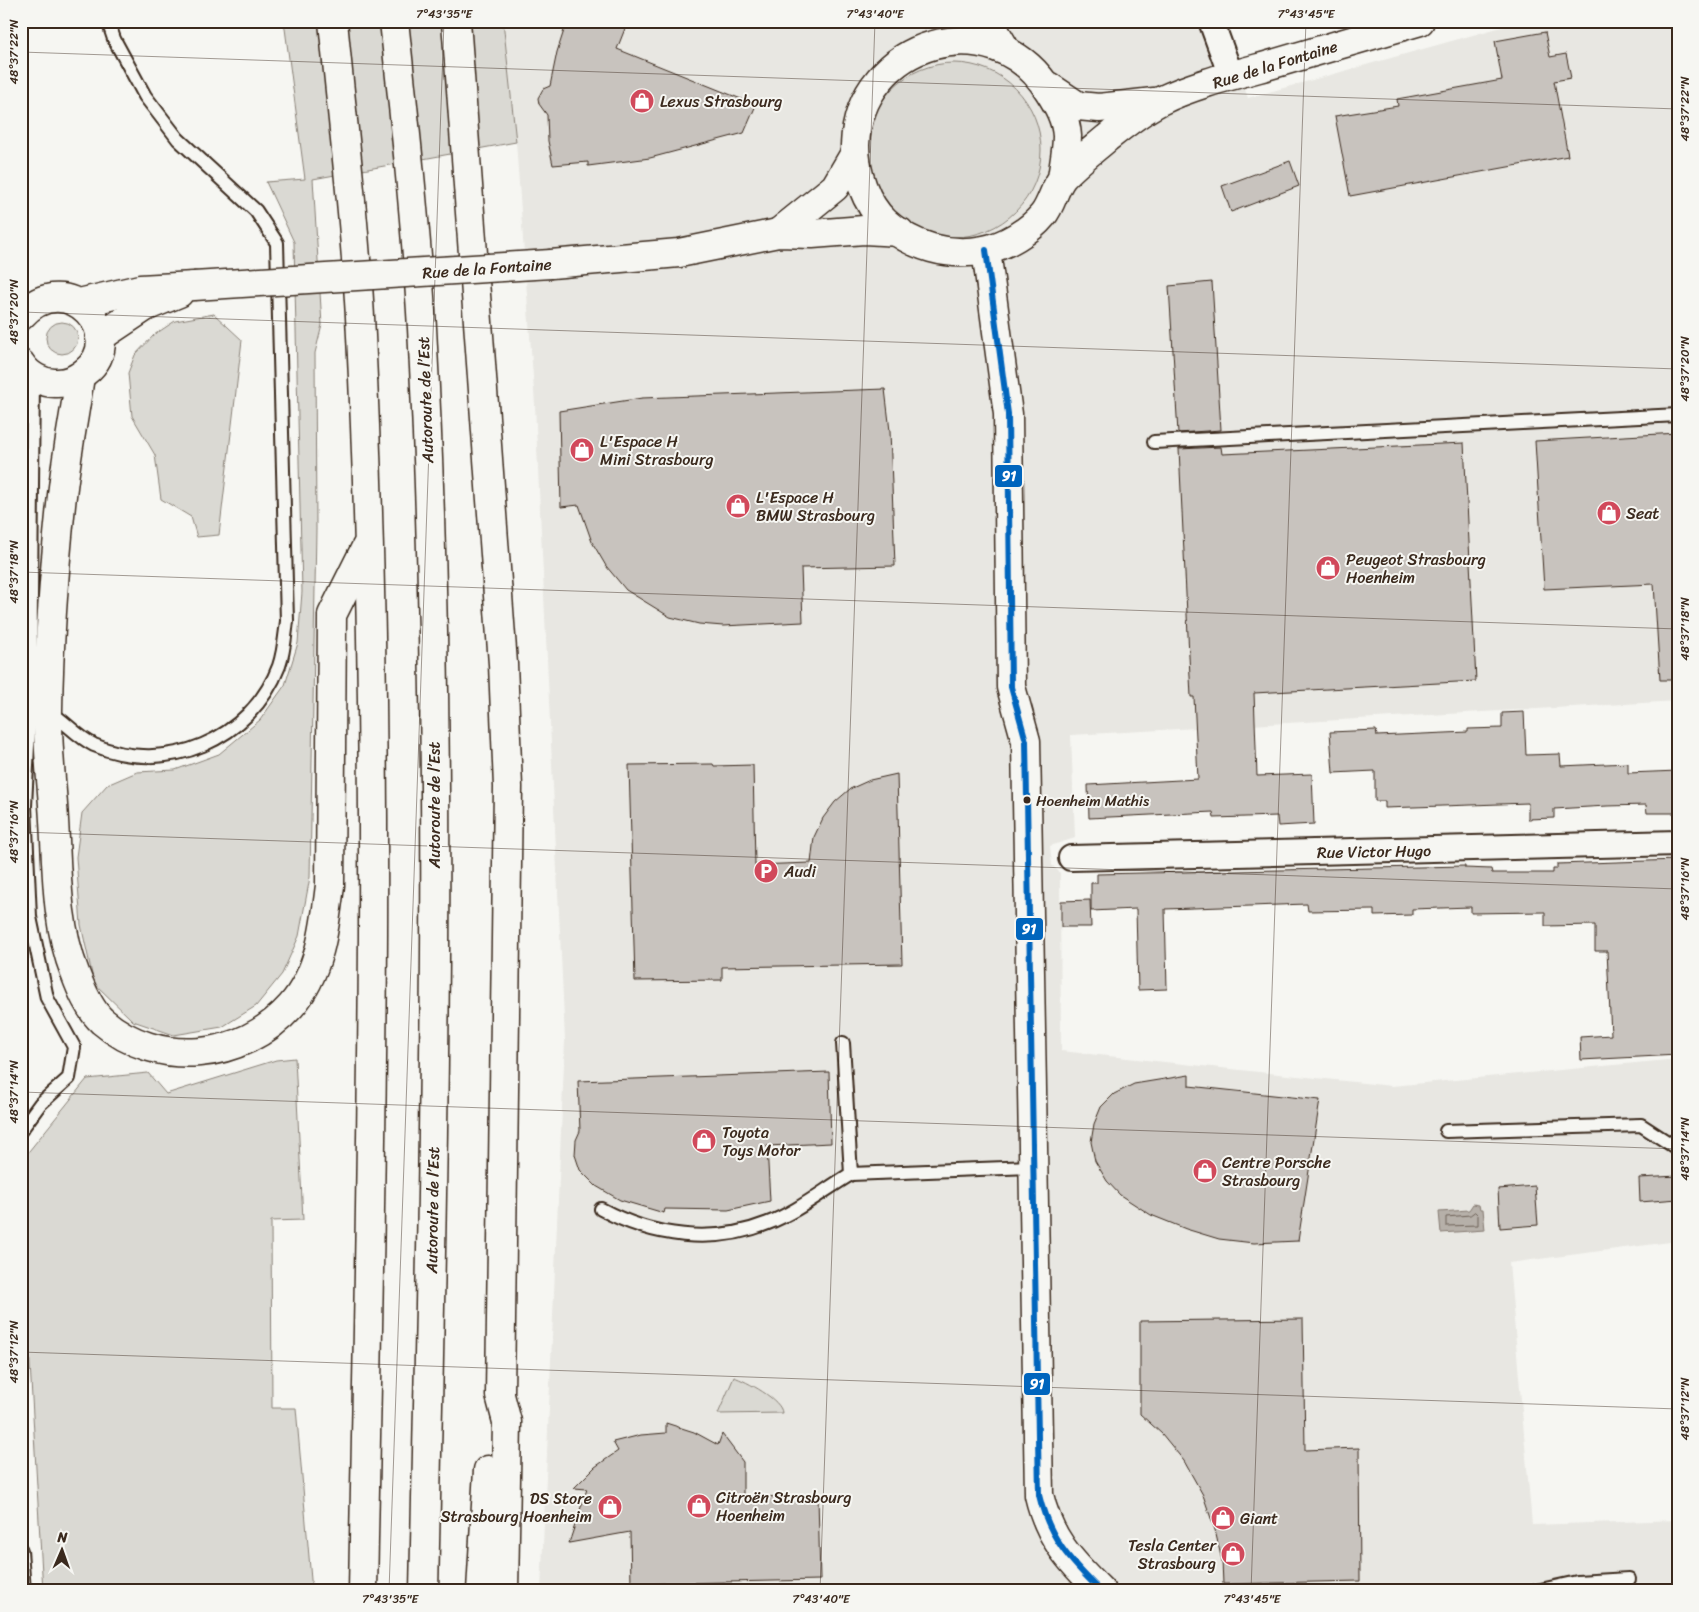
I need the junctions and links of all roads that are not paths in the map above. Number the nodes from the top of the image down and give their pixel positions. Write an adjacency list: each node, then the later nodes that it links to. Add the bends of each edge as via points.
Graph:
1 (108, 21): 30 (lane, via 114,39 145,96 178,139 256,211 277,243 287,621 279,665 270,684 246,717 219,738 190,751 124,755 92,744)
2 (333, 21): 29 (main road, via 361,334)
3 (394, 21): 45 (main road, Autoroute de l’Est, via 408,145 422,327 435,762 433,1195)
4 (456, 21): 15 (main road)
5 (473, 21): 15 (main road)
6 (938, 21): 10 (main road)
7 (989, 21): 11 (main road)
8 (1211, 21): 12 (street)
9 (1420, 21): 12 (main road, Rue de la Fontaine)
10 (926, 46): 11 (main road, Rue de la Fontaine, via 967,40); 16 (main road, Rue de la Fontaine, via 890,67 868,93 856,124)
11 (1006, 50): 13 (main road, Rue de la Fontaine, via 1038,74)
12 (1231, 76): 14 (main road, Rue de la Fontaine)
13 (1045, 84): 14 (main road, Rue de la Fontaine, via 1078,106 1099,108); 17 (main road, Rue de la Fontaine, via 1061,111 1067,135)
14 (1160, 101): 17 (main road, Rue de la Fontaine, via 1126,123)
15 (465, 140): 40 (main road, via 504,664 508,902)
16 (855, 153): 18 (main road, Rue de la Fontaine, via 865,193 884,222); 19 (main road, Rue de la Fontaine, via 835,187)
17 (1062, 178): 20 (main road, Rue de la Fontaine, via 1043,214 1020,235)
18 (900, 232): 19 (main road, Rue de la Fontaine); 20 (main road, Rue de la Fontaine, via 914,242 947,252)
19 (778, 233): 21 (main road, Rue de la Fontaine, bridge, via 680,253)
20 (986, 250): 37 (main road, via 1008,414 1011,687 1026,741)
21 (194, 286): 22 (main road, Rue de la Fontaine, via 140,289); 24 (main road, Rue de la Fontaine, via 145,307)
22 (79, 303): 23 (main road, Rue de la Fontaine, via 60,298); 24 (main road, via 90,312)
23 (28, 304)
24 (100, 337): 26 (main road, via 96,360)
25 (27, 370): 26 (main road, via 56,384); 30 (lane)
26 (80, 376): 30 (main road, via 61,504)
27 (1678, 415): 28 (lane)
28 (1154, 442)
29 (367, 544): 30 (main road, via 332,614 330,884 321,946 310,977 292,1005 272,1024 245,1041 218,1050 170,1054 126,1038 100,1020 86,999 72,964 59,909); 44 (main road, via 372,763 372,989)
30 (39, 708): 34 (lane, via 25,806 30,917 48,998 74,1047 69,1078 40,1104)
31 (1678, 843): 32 (street, Rue Victor Hugo)
32 (1071, 858)
33 (843, 1043): 38 (lane)
34 (21, 1130)
35 (1446, 1131): 36 (lane, via 1641,1126)
36 (1678, 1149)
37 (1032, 1167): 38 (lane); 48 (main road, via 1040,1495 1044,1516 1054,1537 1068,1558)
38 (850, 1174): 39 (lane, via 769,1223 718,1236 655,1230 621,1220)
39 (601, 1209)
40 (500, 1395): 46 (main road, via 491,1420); 47 (main road, via 507,1422)
41 (21, 1550): 43 (lane)
42 (1629, 1578): 49 (lane, via 1577,1582)
43 (24, 1591)
44 (363, 1591)
45 (424, 1591)
46 (481, 1591)
47 (504, 1591)
48 (1101, 1591)
49 (1536, 1591)

